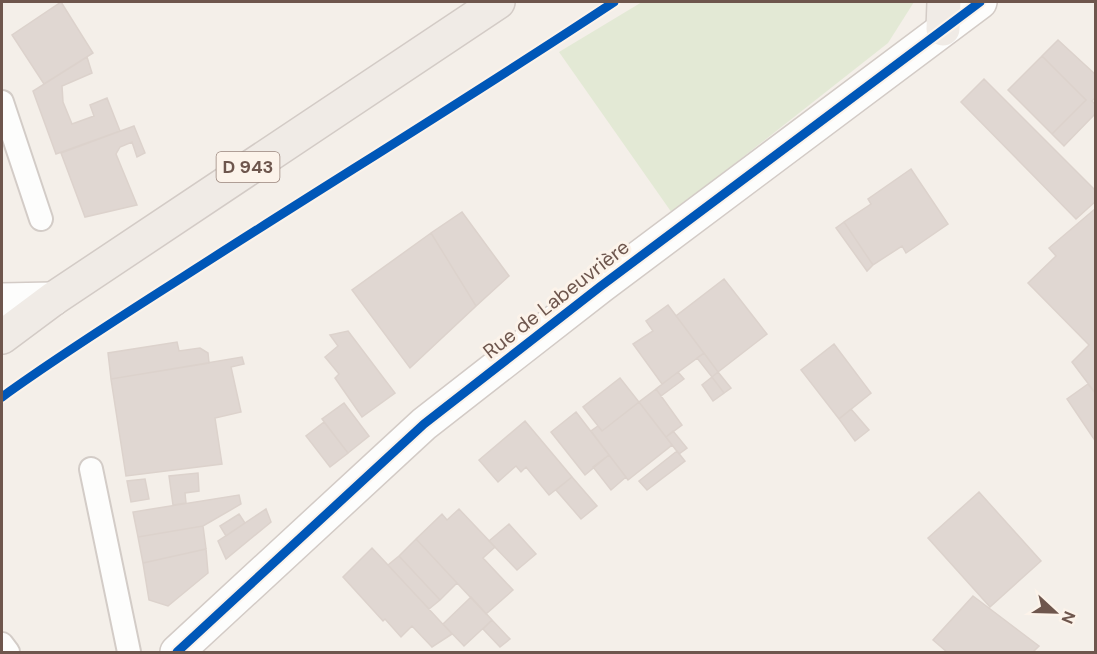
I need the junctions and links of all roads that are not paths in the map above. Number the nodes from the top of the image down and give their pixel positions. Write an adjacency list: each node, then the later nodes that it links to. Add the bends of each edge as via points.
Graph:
1 (498, 2): 6 (main road, D 943)
2 (980, 2): 3 (street, Rue de Labeuvrière)
3 (944, 15): 13 (street, Rue de Labeuvrière, via 424,424)
4 (2, 102): 5 (lane)
5 (41, 219)
6 (53, 299): 7 (street); 8 (main road, D 943)
7 (2, 300)
8 (2, 337)
9 (90, 469): 12 (lane)
10 (2, 644): 11 (lane)
11 (8, 652)
12 (129, 652)
13 (177, 652)

